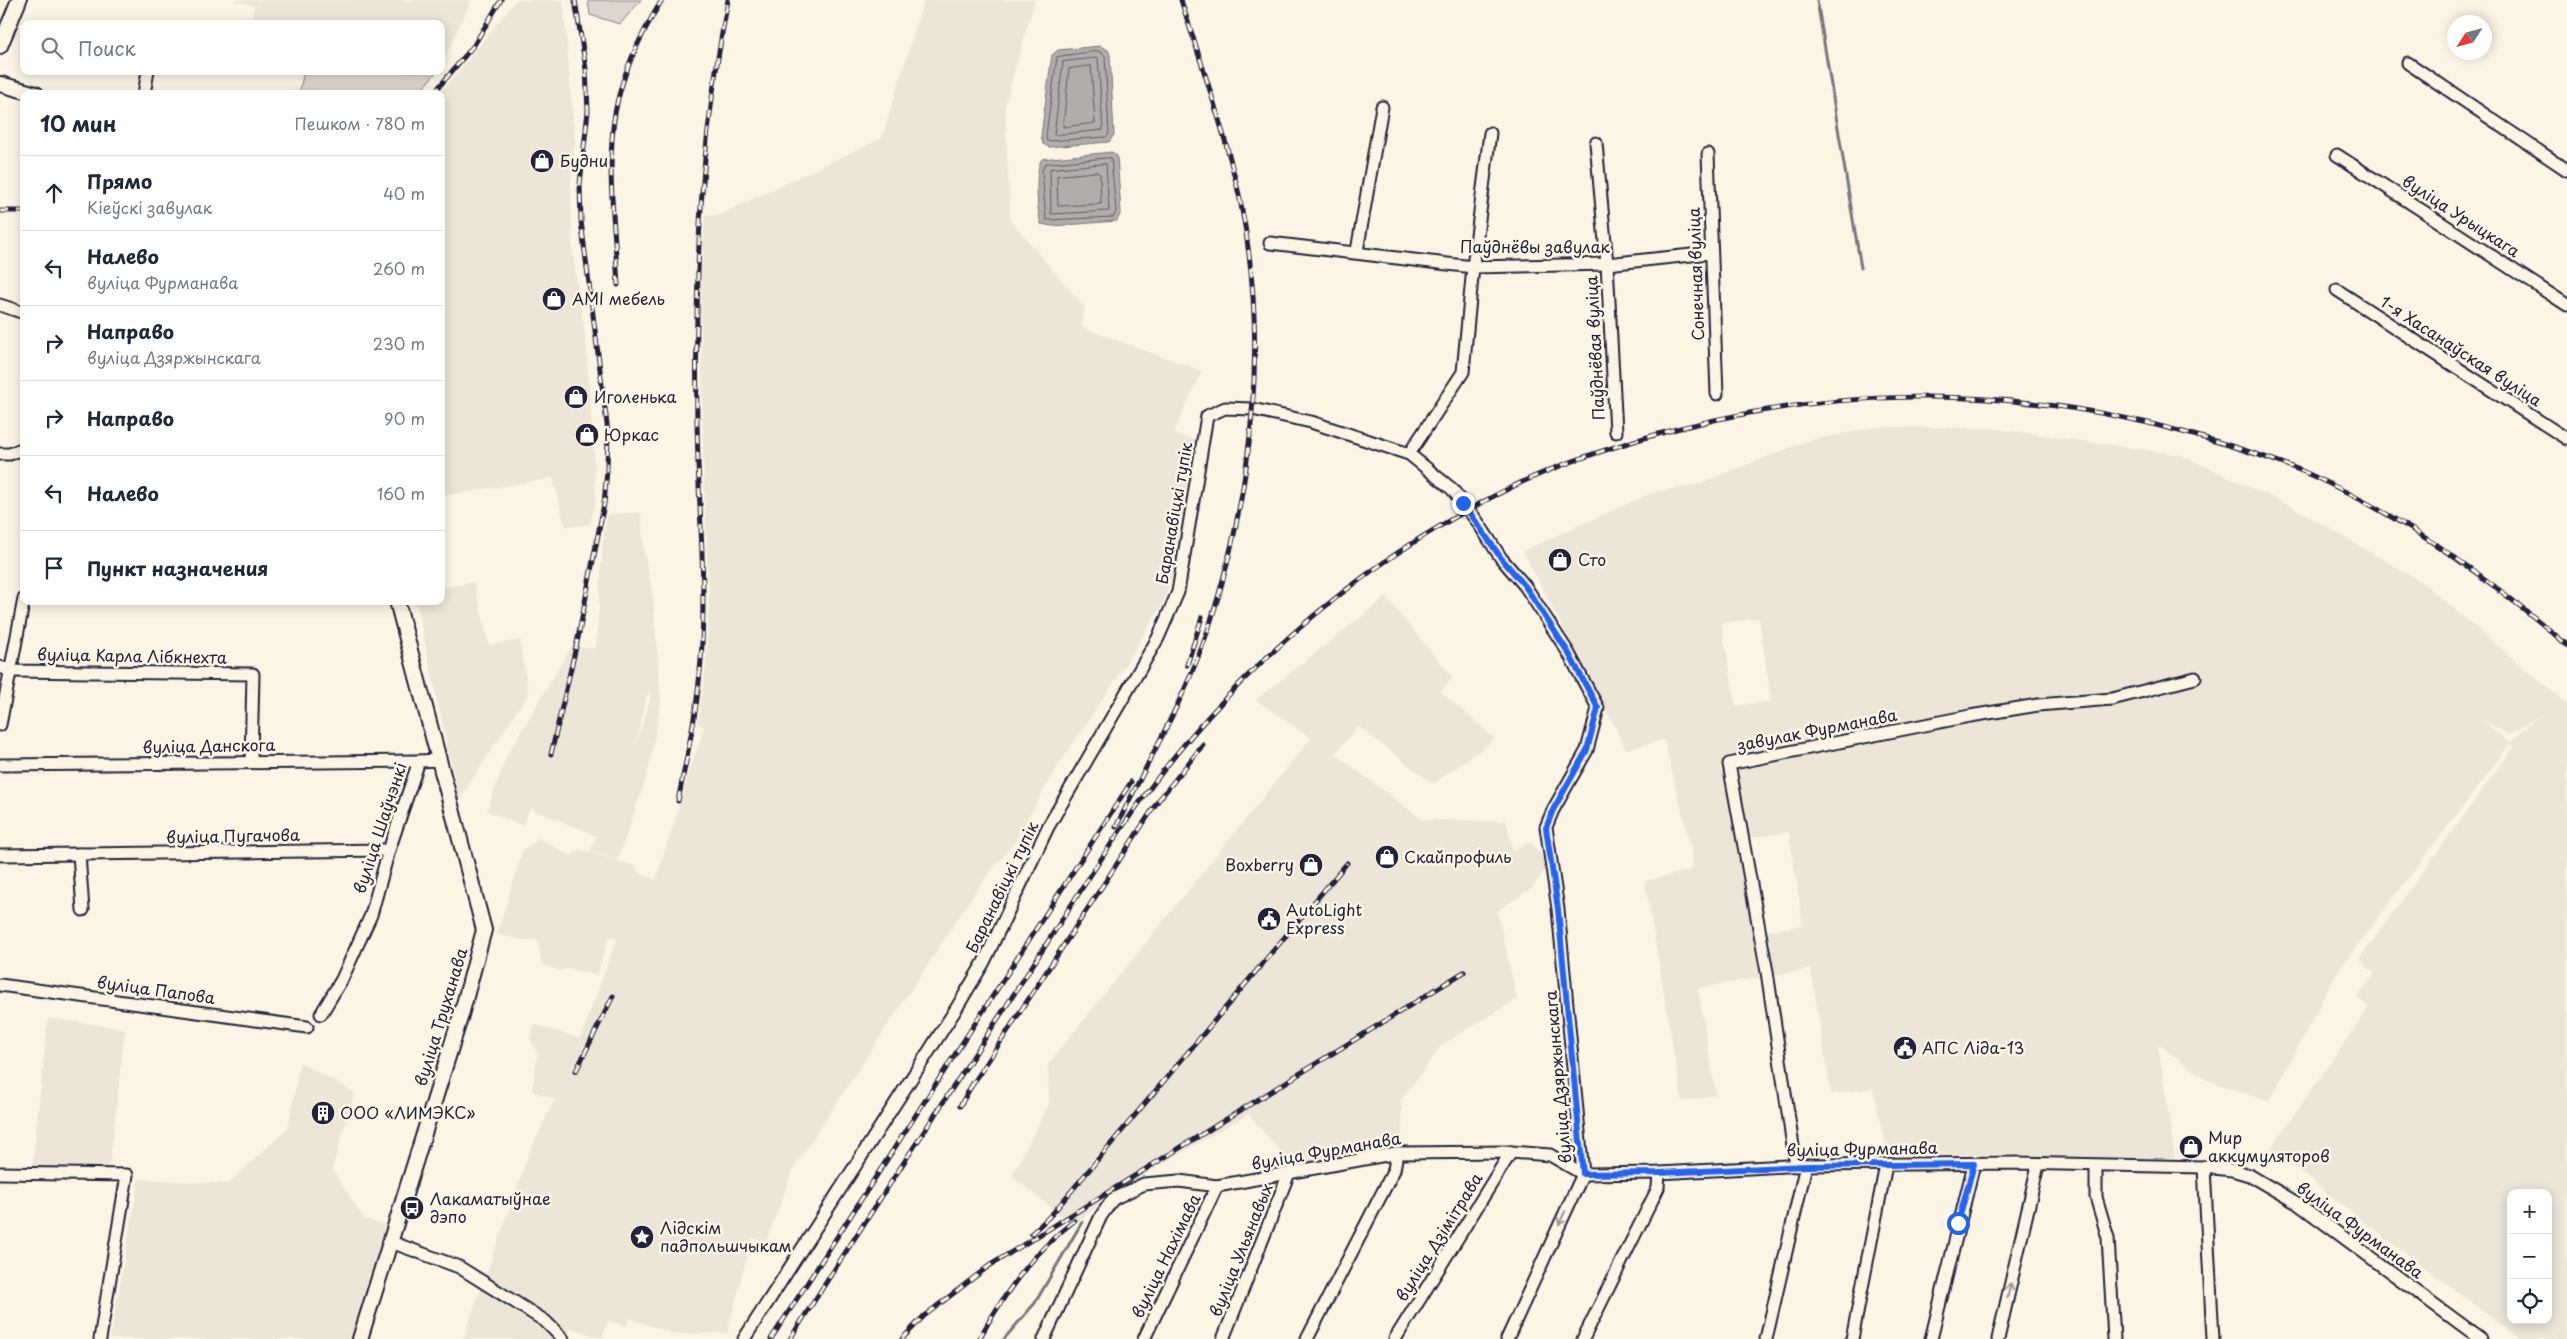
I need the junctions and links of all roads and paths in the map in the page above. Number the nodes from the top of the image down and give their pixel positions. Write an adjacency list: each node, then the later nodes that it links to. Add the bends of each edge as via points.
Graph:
1 (19, 0): 2 (main road)
2 (0, 46)
3 (2408, 63): 13 (street)
4 (147, 75): 7 (street)
5 (0, 84): 6 (main road)
6 (22, 90)
7 (145, 90)
8 (1382, 107): 15 (street)
9 (1490, 133): 18 (street)
10 (1596, 143): 17 (street, Паўднёвая вуліца)
11 (1708, 154): 16 (street, Сонечная вуліца)
12 (2337, 155): 21 (street, вуліца Урыцкага)
13 (2567, 170)
14 (1270, 242): 15 (street, Паўднёвы завулак)
15 (1357, 251): 18 (street, Паўднёвы завулак)
16 (1710, 253): 17 (street, Паўднёвы завулак); 23 (street, Сонечная вуліца)
17 (1607, 264): 18 (street, Паўднёвы завулак); 24 (street, Паўднёвая вуліца)
18 (1473, 267): 28 (street, via 1463,372)
19 (2337, 290): 25 (street, 1-я Хасанаўская вуліца)
20 (0, 304): 22 (street)
21 (2567, 305)
22 (20, 312)
23 (1717, 394)
24 (1616, 432)
25 (2565, 434)
26 (20, 450): 27 (street)
27 (0, 454)
28 (1409, 454): 56 (street, вуліца Дзяржынскага, via 1452,490 1477,521 1568,652 1598,708 1587,750 1546,828 1558,909); 62 (street, Баранавіцкі тупік, via 1311,422 1252,409 1225,408 1208,416 1178,592 1158,638 1048,827 984,962)
29 (22, 605): 31 (street)
30 (398, 605): 34 (main road)
31 (6, 669): 33 (street); 35 (street, вуліца Карла Лібкнехта, via 253,674)
32 (2195, 678): 50 (street, завулак Фурманава, via 2112,699 2038,705 1970,716 1729,764)
33 (0, 725)
34 (438, 760): 36 (street, вуліца Шаўчэнкі); 58 (main road, вуліца Труханава, via 484,930 461,1016)
35 (252, 761): 36 (street, вуліца Данскога); 37 (street, вуліца Данскога)
36 (419, 761): 38 (street, вуліца Шаўчэнкі)
37 (0, 765)
38 (389, 850): 39 (street, вуліца Пугачова); 43 (street, вуліца Шаўчэнкі, via 371,915 342,979)
39 (78, 854): 40 (street, вуліца Пугачова); 41 (street)
40 (0, 855)
41 (83, 910)
42 (0, 985): 44 (street, вуліца Папова)
43 (321, 1014)
44 (308, 1027)
45 (1511, 1152): 46 (street, вуліца Фурманава); 56 (street, вуліца Фурманава, via 1550,1155); 67 (street, вуліца Дзімітрава)
46 (1397, 1153): 54 (street, вуліца Фурманава); 66 (street, via 1394,1170)
47 (1974, 1164): 48 (street, вуліца Фурманава); 49 (street, вуліца Фурманава); 72 (street)
48 (1886, 1165): 50 (street, вуліца Фурманава); 71 (street)
49 (2038, 1165): 51 (street, вуліца Фурманава); 73 (street, one-way to 49)
50 (1801, 1166): 55 (street, вуліца Фурманава); 70 (street)
51 (2096, 1166): 52 (street, вуліца Фурманава); 74 (street, via 2096,1197 2108,1238)
52 (2204, 1167): 75 (street); 76 (street, вуліца Фурманава, via 2249,1175 2297,1202)
53 (0, 1173): 59 (street, via 128,1175)
54 (1289, 1173): 57 (street, вуліца Фурманава); 65 (street, вуліца Ульянавых)
55 (1659, 1173): 56 (street, вуліца Фурманава); 69 (street, via 1658,1188)
56 (1583, 1174): 68 (street, вуліца Дзяржынскага, one-way to 68)
57 (1218, 1186): 63 (street, вуліца Фурманава, via 1178,1181 1144,1184 1113,1200 1100,1216 1084,1248); 64 (street, вуліца Нахімава)
58 (391, 1242): 60 (main road, вуліца Труханава); 61 (street, via 459,1267 545,1321)
59 (100, 1339)
60 (360, 1339)
61 (563, 1339)
62 (744, 1339)
63 (1044, 1339)
64 (1144, 1339)
65 (1223, 1339)
66 (1307, 1339)
67 (1395, 1339)
68 (1507, 1339)
69 (1583, 1339)
70 (1766, 1339)
71 (1852, 1339)
72 (1931, 1339)
73 (1998, 1339)
74 (2114, 1339)
75 (2213, 1339)
76 (2481, 1339)

